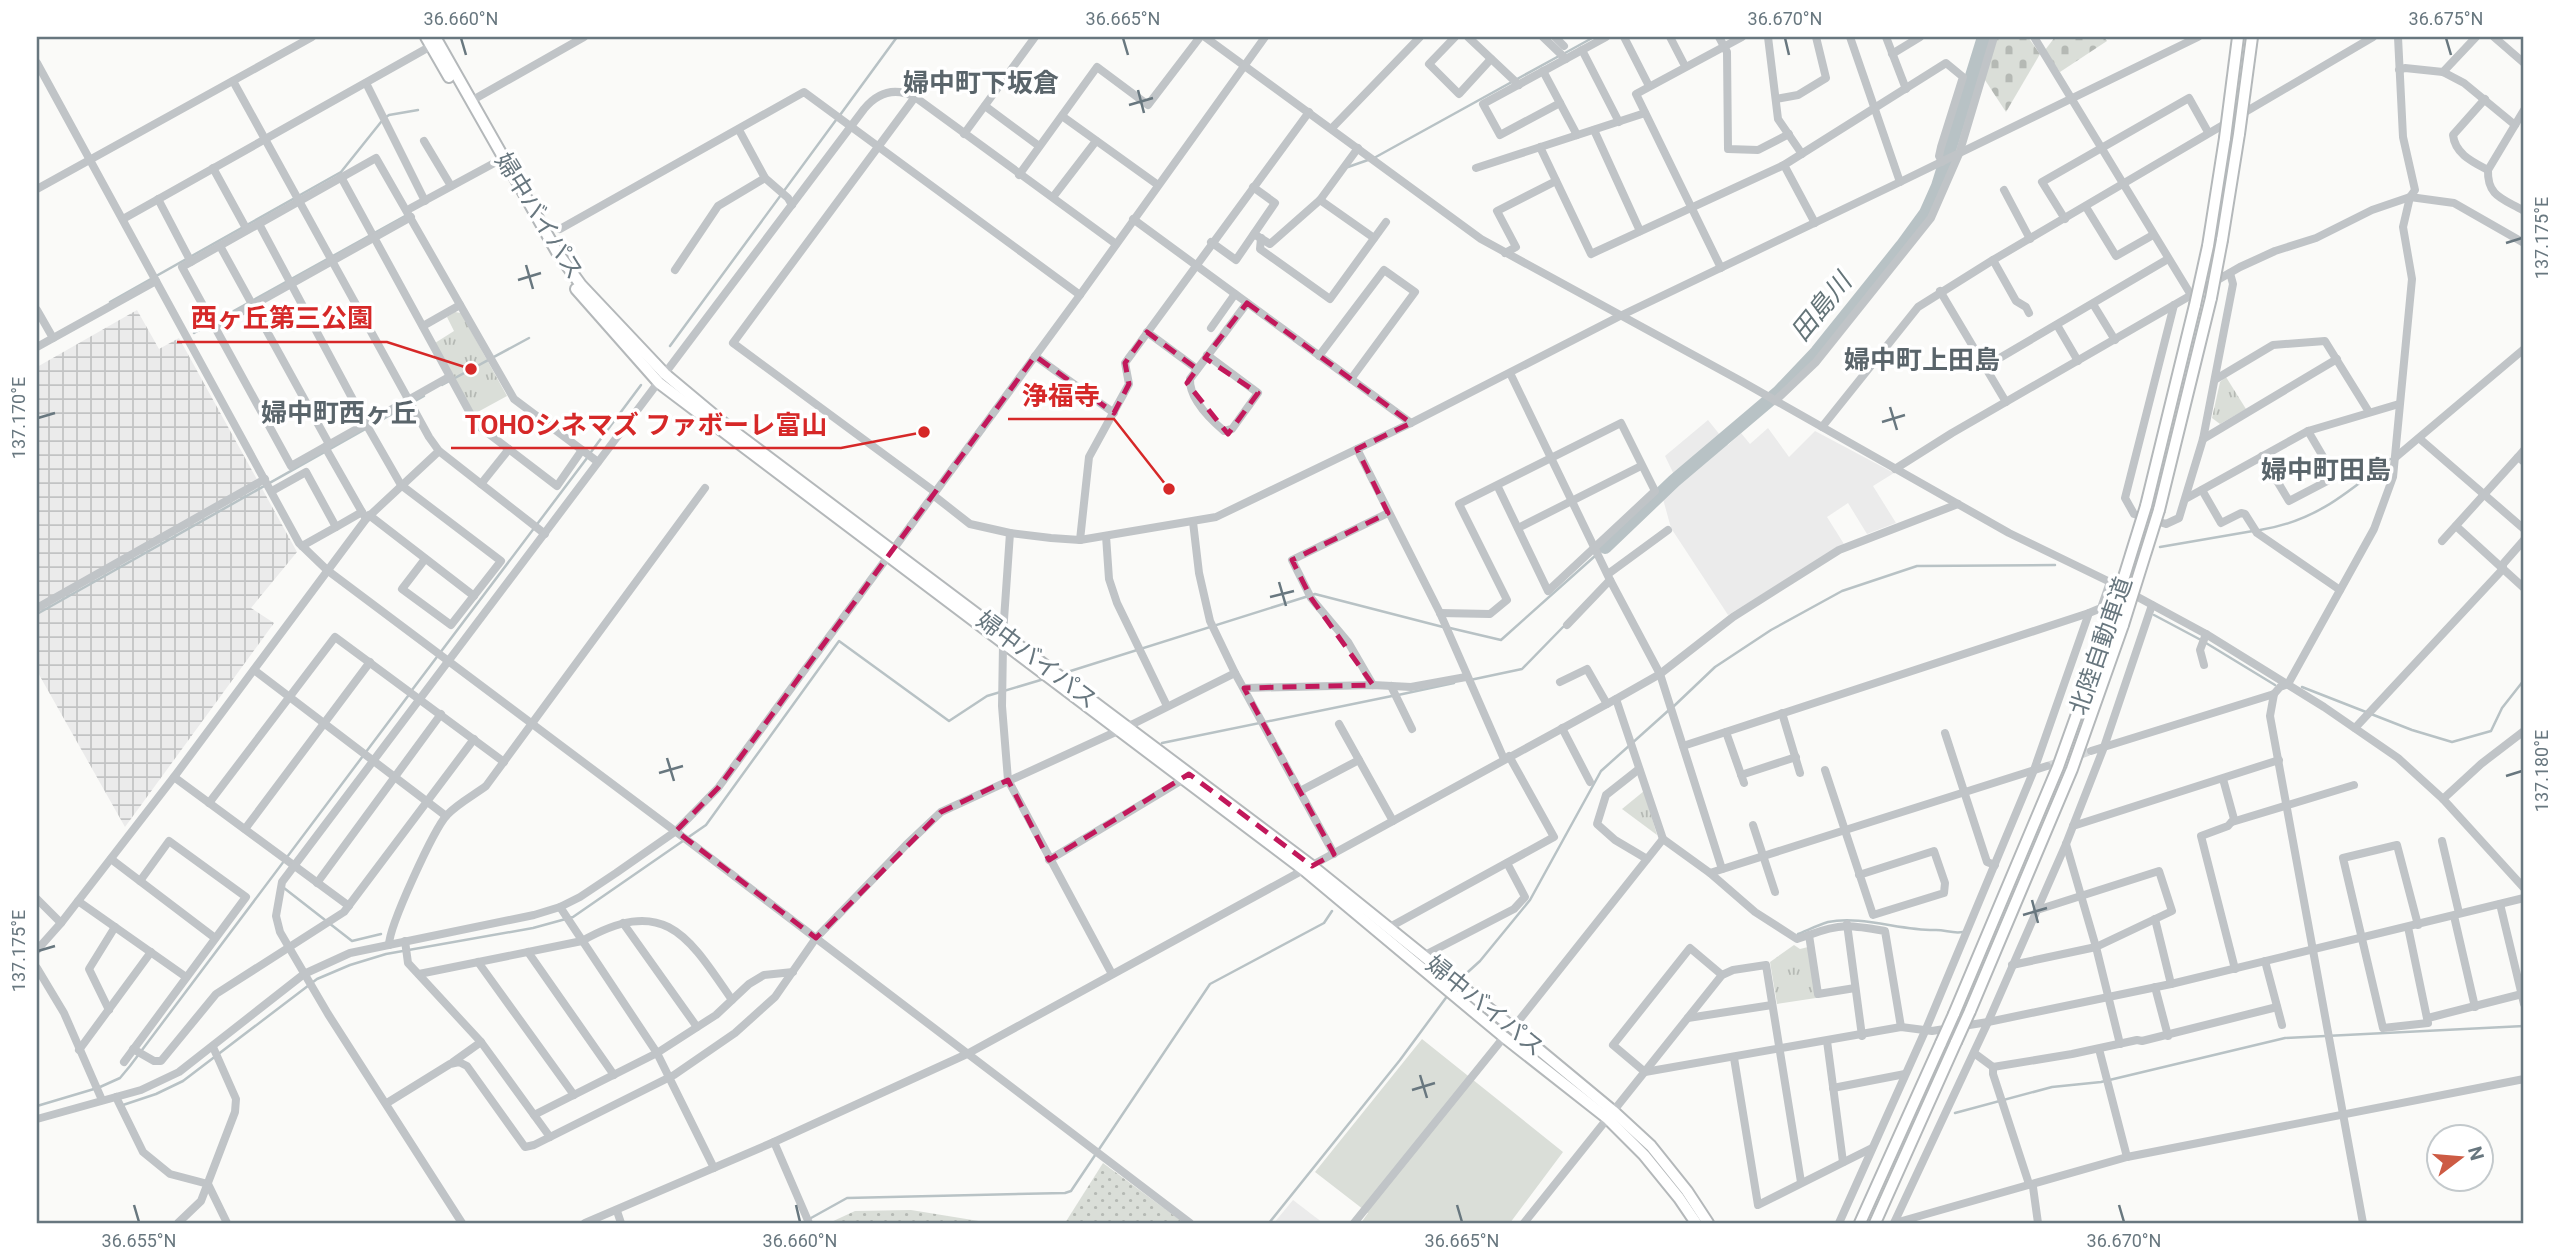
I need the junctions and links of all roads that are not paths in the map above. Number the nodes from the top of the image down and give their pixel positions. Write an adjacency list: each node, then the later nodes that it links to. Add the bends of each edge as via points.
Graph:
1 (312, 37): 46 (street)
2 (584, 37): 55 (street)
3 (1035, 37): 57 (street)
4 (1202, 37): 41 (street); 62 (street, via 1148,105 1097,67)
5 (1265, 37): 41 (street)
6 (1420, 37): 66 (street)
7 (1455, 37): 37 (street, via 1429,64 1459,94)
8 (1468, 37): 32 (street)
9 (1483, 37): 32 (street)
10 (1543, 37): 38 (street)
11 (1555, 37): 33 (street)
12 (1606, 37): 35 (street)
13 (1624, 37): 49 (street)
14 (1670, 37): 42 (street)
15 (1719, 37): 34 (street)
16 (1742, 37): 34 (street)
17 (1768, 37): 52 (street)
18 (1815, 37): 52 (street, via 1826,78 1798,95)
19 (1850, 37): 58 (street)
20 (1886, 37): 36 (street)
21 (1920, 37): 36 (street)
22 (1994, 37): 82 (street)
23 (2034, 37): 53 (street)
24 (2198, 37): 53 (street)
25 (2238, 37): 144 (highway, 北陸自動車道, bridge, via 2208,246)
26 (2252, 37): 431 (highway, 北陸自動車道, bridge, via 2211,298 2159,510 2123,625 2072,769)
27 (2373, 37): 69 (street)
28 (2398, 37): 43 (street)
29 (2476, 37): 45 (street)
30 (2494, 37): 40 (street)
31 (435, 39): 47 (street); 55 (highway, 婦中バイパス); 84 (highway, 婦中バイパス)
32 (1475, 44): 37 (street)
33 (1564, 46)
34 (1724, 46): 42 (street); 71 (street, via 1728,149 1758,150)
35 (1582, 50): 38 (street); 63 (street)
36 (1892, 54): 50 (street)
37 (1491, 59): 48 (street)
38 (1566, 59): 44 (street)
39 (37, 63): 83 (street)
40 (2524, 63)
41 (1245, 65): 60 (street); 96 (street)
42 (1685, 66): 49 (street)
43 (2399, 70): 45 (street); 102 (street, via 2403,137 2414,177 2415,190)
44 (1544, 71): 48 (street); 56 (street)
45 (2444, 72): 54 (street)
46 (233, 80): 73 (street); 83 (street)
47 (366, 83): 73 (street); 106 (street)
48 (1519, 85): 56 (street, via 1483,104 1500,135)
49 (1649, 86): 61 (street, via 1636,94)
50 (1906, 89): 58 (street); 85 (street, via 1946,63 1963,78 1941,146)
51 (915, 97): 65 (street, via 894,91 877,96); 70 (street); 76 (street)
52 (1776, 99): 71 (street, via 1778,119)
53 (2071, 99): 80 (street); 82 (street)
54 (2485, 99): 64 (street); 89 (street, via 2453,135 2466,158)
55 (471, 101): 171 (highway, 婦中バイパス, via 557,252)
56 (1560, 103): 72 (street)
57 (985, 106): 70 (street); 77 (street)
58 (1875, 108): 81 (street); 94 (street)
59 (2524, 110): 64 (street)
60 (1308, 112): 66 (street); 98 (street)
61 (1645, 113): 63 (street); 110 (street)
62 (1062, 116): 75 (street); 77 (street)
63 (1619, 122): 68 (street)
64 (2515, 125): 89 (street)
65 (852, 126): 67 (street, via 804,92); 76 (street); 107 (street)
66 (1332, 128): 79 (street)
67 (739, 130): 92 (street); 118 (street)
68 (1594, 130): 72 (street); 120 (street)
69 (2208, 132): 80 (street, via 2189,98); 95 (street)
70 (964, 134): 90 (street)
71 (1789, 134): 81 (street)
72 (1577, 135): 78 (street)
73 (264, 139): 87 (street); 105 (street)
74 (424, 141): 97 (street)
75 (1096, 141): 96 (street); 101 (street)
76 (878, 145): 143 (street); 206 (street, via 733,343)
77 (1039, 146): 90 (street)
78 (1540, 147): 88 (street); 93 (street)
79 (1358, 148): 104 (street); 130 (street)
80 (2101, 148): 95 (street); 114 (street, via 2042,182)
81 (1802, 154): 86 (street)
82 (1959, 154): 85 (street); 174 (street, via 1931,218 1911,246 1816,362)
83 (90, 160): 99 (street); 112 (street)
84 (498, 161): 97 (street); 171 (highway, 婦中バイパス, via 562,271)
85 (1942, 162): 94 (street)
86 (1784, 165): 110 (street); 116 (street)
87 (212, 168): 103 (street); 119 (street)
88 (1476, 168)
89 (2488, 170): 109 (street, via 2487,181 2495,195)
90 (1019, 174): 101 (street)
91 (341, 177): 105 (street); 111 (street, via 376,158); 123 (street)
92 (765, 178): 107 (street); 137 (street, via 718,206)
93 (1556, 181): 120 (street, via 1591,254); 130 (street, via 1497,211 1516,247)
94 (1900, 183): 116 (street)
95 (2124, 185): 108 (street); 121 (street)
96 (1158, 186): 113 (street)
97 (451, 187): 106 (street)
98 (1253, 187): 122 (street, via 1275,203); 126 (street)
99 (37, 189)
100 (2004, 190): 125 (street)
101 (1053, 197): 128 (street)
102 (2410, 197): 127 (street, via 2454,203); 138 (street); 177 (street, via 2403,227 2412,279)
103 (158, 199): 112 (street); 134 (street)
104 (1320, 200): 122 (street, via 1270,244); 124 (street)
105 (298, 201): 117 (street); 133 (street)
106 (425, 201): 111 (street)
107 (793, 205): 171 (street)
108 (2086, 206): 114 (street); 121 (street, via 2116,256)
109 (2523, 206)
110 (1691, 207): 120 (street); 136 (street)
111 (411, 213): 123 (street); 148 (street)
112 (123, 219): 139 (street)
113 (1133, 219): 128 (street); 135 (street)
114 (2065, 219): 125 (street)
115 (1386, 222): 124 (street)
116 (1815, 223): 136 (street)
117 (259, 224): 119 (street); 140 (street)
118 (560, 229)
119 (247, 230): 129 (street)
120 (1640, 231)
121 (2153, 235): 131 (street)
122 (1258, 236): 124 (street, via 1260,248 1330,299); 126 (street, via 1236,260)
123 (373, 238): 133 (street); 154 (street)
124 (1374, 238)
125 (2030, 239): 132 (street)
126 (1211, 242): 135 (street)
127 (2524, 243)
128 (1115, 244): 143 (street)
129 (220, 246): 134 (street); 147 (street)
130 (1506, 253): 152 (street)
131 (2168, 259): 144 (street); 146 (street)
132 (1993, 260): 141 (street); 151 (street, via 2016,301)
133 (331, 261): 140 (street); 175 (street)
134 (191, 262): 155 (street, via 182,267)
135 (1195, 264): 142 (street); 157 (street)
136 (1721, 268): 152 (street)
137 (675, 270)
138 (2230, 273): 144 (street); 173 (street, via 2233,284)
139 (156, 281): 158 (street); 198 (street)
140 (291, 284): 147 (street); 181 (street)
141 (1940, 291): 167 (street); 182 (street, via 1918,307)
142 (1235, 294): 145 (street); 156 (street)
143 (1080, 295): 163 (street)
144 (2193, 300): 149 (street); 432 (highway, 北陸自動車道, bridge, via 2146,506 2058,767)
145 (1247, 303): 162 (street); 164 (street)
146 (2093, 303): 153 (street); 159 (street)
147 (253, 305): 155 (street); 186 (street)
148 (460, 305): 154 (street); 189 (street, via 514,399)
149 (2174, 305): 159 (street); 207 (street, via 2125,498 2134,514 2166,524 2179,518)
150 (37, 310): 158 (street)
151 (2029, 313)
152 (1620, 316): 169 (street); 174 (street)
153 (2057, 325): 166 (street); 167 (street)
154 (422, 326): 170 (street)
155 (214, 327): 186 (street, via 290,466)
156 (1212, 328)
157 (1147, 332): 168 (street); 179 (street, via 1125,363 1129,384)
158 (53, 338): 160 (street)
159 (2115, 340): 166 (street)
160 (37, 347)
161 (2524, 349): 185 (street)
162 (1207, 355): 168 (street); 168 (street, via 1258,393 1232,429 1224,430 1210,419 1190,387)
163 (1035, 356): 179 (street); 206 (street)
164 (1320, 356): 172 (street); 172 (street, via 1384,270 1415,292)
165 (2337, 359): 173 (street, via 2325,341 2273,345); 178 (street); 184 (street)
166 (2078, 361): 176 (street)
167 (1986, 366): 176 (street)
168 (1197, 369)
169 (1510, 373): 180 (street); 193 (street)
170 (450, 377): 175 (street); 187 (street, via 477,424)
171 (662, 379): 195 (street); 226 (highway, 婦中バイパス)
172 (1351, 379): 180 (street)
173 (2216, 379): 184 (street)
174 (1772, 399): 182 (street)
175 (407, 401): 181 (street); 190 (street)
176 (2006, 402): 197 (street)
177 (2399, 404): 178 (street); 194 (street)
178 (2369, 412): 183 (street)
179 (1114, 413): 221 (street, via 1089,457)
180 (1411, 423): 188 (street)
181 (366, 424): 186 (street); 200 (street)
182 (1822, 428): 197 (street)
183 (2308, 431): 191 (street); 191 (street, via 2334,477 2289,501)
184 (2203, 439): 207 (street)
185 (2420, 439): 194 (street); 205 (street)
186 (327, 446): 211 (street)
187 (509, 449): 189 (street, via 557,486); 199 (street)
188 (1357, 449): 210 (street); 212 (street, via 1216,517)
189 (582, 450): 195 (street)
190 (439, 451): 199 (street); 200 (street)
191 (2262, 456): 203 (street)
192 (2522, 456): 205 (street)
193 (1552, 457): 196 (street, via 1620,423); 201 (street); 208 (street)
194 (2396, 457): 233 (street, via 2374,529)
195 (598, 462): 219 (street)
196 (1642, 466): 208 (street); 225 (street, via 1655,491)
197 (1895, 469): 209 (street)
198 (265, 479): 204 (street); 236 (street)
199 (481, 484): 219 (street)
200 (401, 485): 211 (street); 234 (street, via 501,561)
201 (1497, 485): 215 (street); 237 (street, via 1459,504 1507,600 1490,614)
202 (705, 488): 263 (street)
203 (2202, 490): 207 (street); 233 (street, via 2221,523 2245,514 2258,533)
204 (272, 491): 214 (street, via 306,472); 224 (street)
205 (2485, 493): 213 (street); 216 (street)
206 (934, 494): 218 (street, via 970,524); 226 (street)
207 (2187, 498)
208 (1573, 500): 215 (street); 225 (street)
209 (1958, 504): 231 (street); 247 (street, via 1828,556 1733,617)
210 (1388, 513): 237 (street); 251 (street, via 1292,560 1311,598 1348,642)
211 (366, 515): 214 (street); 227 (street); 229 (street)
212 (1193, 522): 220 (street); 246 (street, via 1210,621)
213 (2456, 526): 223 (street); 228 (street)
214 (335, 527): 224 (street)
215 (1518, 528): 225 (street, via 1548,591)
216 (2524, 529)
217 (1668, 530): 230 (street)
218 (1010, 533): 221 (street); 241 (street)
219 (545, 534): 242 (street)
220 (1105, 536): 221 (street); 259 (street, via 1108,579)
221 (1080, 540)
222 (2524, 540): 228 (street)
223 (2442, 541)
224 (302, 547): 229 (street)
225 (1596, 547): 230 (street)
226 (890, 553): 241 (highway, 婦中バイパス); 306 (street, via 718,788)
227 (425, 559): 234 (street); 234 (street, via 402,589 451,625)
228 (2503, 569): 232 (street); 266 (street)
229 (327, 570): 242 (street); 245 (street)
230 (1609, 577): 239 (street); 247 (street)
231 (2110, 582): 235 (street); 238 (street, via 2101,608)
232 (2524, 588)
233 (2340, 590): 250 (street)
234 (474, 596)
235 (2152, 605): 240 (street); 274 (street)
236 (37, 608)
237 (1440, 613): 248 (street)
238 (2089, 613): 260 (street); 285 (street)
239 (1567, 625)
240 (2206, 634): 244 (street, via 2200,650); 250 (street)
241 (1003, 640): 267 (highway, 婦中バイパス); 290 (street)
242 (449, 660): 256 (street); 263 (street)
243 (370, 662): 255 (street, via 335,637); 256 (street); 262 (street)
244 (2204, 665)
245 (254, 670): 255 (street); 287 (street)
246 (1235, 673): 253 (street); 259 (street)
247 (1660, 674): 257 (street); 273 (street)
248 (1466, 677): 252 (street); 277 (street)
249 (1560, 682): 258 (street, via 1587,669)
250 (2288, 684): 254 (street); 266 (street)
251 (1373, 685): 252 (street); 253 (street)
252 (1391, 686): 268 (street)
253 (1244, 688): 294 (street)
254 (2274, 694): 274 (street); 278 (street, via 2270,716)
255 (289, 697): 262 (street); 298 (street)
256 (421, 699): 261 (street); 279 (street)
257 (1616, 699): 258 (street); 283 (street)
258 (1607, 704): 265 (street)
259 (1167, 706): 267 (street)
260 (1782, 713): 270 (street); 276 (street)
261 (441, 714): 272 (street); 288 (street)
262 (324, 724): 279 (street); 305 (street)
263 (532, 724): 281 (street); 306 (street)
264 (1339, 724): 280 (street)
265 (1562, 728): 277 (street); 292 (street)
266 (2355, 728): 296 (street, via 2398,758)
267 (1121, 729): 290 (street); 291 (highway, 婦中バイパス); 319 (highway, 婦中バイパス)
268 (1412, 729)
269 (2524, 731): 296 (street)
270 (1726, 732): 273 (street); 276 (street, via 1743,779)
271 (1945, 733): 295 (street)
272 (474, 739): 281 (street); 297 (street)
273 (1683, 746): 320 (street)
274 (2104, 747): 275 (street); 304 (street)
275 (2091, 751)
276 (1796, 757): 286 (street)
277 (1506, 758): 301 (street); 316 (street, via 1554,838)
278 (2278, 760): 289 (street); 299 (street)
279 (373, 761): 288 (street); 318 (street)
280 (1359, 761): 294 (street); 301 (street)
281 (504, 762): 300 (street, via 486,786)
282 (2047, 766): 285 (street)
283 (1639, 769): 308 (street); 314 (street, via 1606,795 1597,824)
284 (1825, 770): 307 (street)
285 (2034, 770): 295 (street); 317 (street)
286 (1801, 773)
287 (174, 777): 298 (street); 313 (street)
288 (395, 778): 297 (street); 324 (street)
289 (2223, 779): 302 (street); 304 (street)
290 (1008, 780): 315 (street); 346 (street, via 941,812)
291 (1182, 780): 315 (street); 319 (highway, 婦中バイパス)
292 (1590, 782)
293 (2354, 785): 299 (street)
294 (1300, 791): 311 (street)
295 (1964, 793): 307 (street); 317 (street, via 1987,862)
296 (2443, 799): 325 (street)
297 (427, 802): 300 (street); 332 (street)
298 (209, 803): 305 (street)
299 (2287, 806): 302 (street); 353 (street)
300 (446, 816): 350 (street, via 404,898)
301 (1393, 821): 311 (street)
302 (2232, 822): 363 (street, via 2201,836)
303 (1752, 825): 312 (street)
304 (2073, 826): 310 (street)
305 (245, 829): 318 (street)
306 (676, 831): 333 (street); 346 (street)
307 (1845, 831): 312 (street); 322 (street)
308 (1663, 839): 314 (street); 321 (street)
309 (2442, 841): 335 (street)
310 (2066, 844): 327 (street); 334 (street)
311 (1334, 854): 319 (street)
312 (1763, 856): 320 (street); 326 (street)
313 (111, 859): 323 (street); 330 (street)
314 (1647, 859): 387 (street)
315 (1049, 860): 367 (street)
316 (1507, 863): 343 (street); 357 (street, via 1525,897 1520,903)
317 (1995, 865): 388 (street)
318 (294, 866): 324 (street); 352 (street, via 282,882 276,916)
319 (1308, 868): 343 (highway, 婦中バイパス); 367 (street); 391 (highway, 婦中バイパス)
320 (1722, 869): 321 (street)
321 (1710, 873): 344 (street, via 1755,912 1797,939)
322 (1859, 875): 322 (street, via 1873,915 1944,893 1934,851)
323 (140, 881): 345 (street); 345 (street, via 169,841 246,897)
324 (317, 883): 332 (street)
325 (2524, 888)
326 (1774, 892)
327 (2082, 895): 334 (street); 336 (street, via 2159,871 2172,911); 351 (street)
328 (2524, 898): 331 (street)
329 (37, 899): 337 (street)
330 (78, 901): 337 (street); 341 (street)
331 (2500, 904): 335 (street); 362 (street)
332 (349, 906): 352 (street)
333 (560, 907): 348 (street); 349 (street)
334 (2037, 910): 360 (street)
335 (2457, 915): 340 (street); 379 (street)
336 (2154, 919): 351 (street); 370 (street)
337 (61, 923): 354 (street)
338 (623, 923): 349 (street); 375 (street, via 652,922 675,930 694,946); 385 (street)
339 (1847, 924): 344 (street); 372 (street); 386 (street, via 1885,931)
340 (2418, 925): 342 (street); 347 (street, via 2397,845 2343,858)
341 (115, 927): 355 (street); 380 (street, via 89,969)
342 (2408, 927): 347 (street); 382 (street)
343 (1388, 928): 357 (highway, 婦中バイパス)
344 (1808, 935): 372 (street, via 1818,994)
345 (215, 938): 369 (street)
346 (816, 938): 364 (street); 402 (street)
347 (2363, 938): 353 (street); 382 (street, via 2383,1028 2428,1023)
348 (405, 941): 350 (street); 366 (street, via 408,962)
349 (582, 941): 356 (street); 400 (street)
350 (389, 944): 365 (street, via 350,953)
351 (2096, 947): 360 (street); 374 (street)
352 (288, 948): 365 (street); 396 (street, via 216,993 161,1060)
353 (2314, 948): 358 (street); 419 (street)
354 (37, 950)
355 (151, 952): 369 (street); 380 (street)
356 (528, 953): 359 (street); 409 (street)
357 (1423, 956): 387 (highway, 婦中バイパス)
358 (2265, 961): 363 (street); 378 (street)
359 (478, 962): 366 (street); 413 (street)
360 (2012, 965): 383 (street)
361 (37, 968): 398 (street, via 64,1013)
362 (2521, 968): 373 (street)
363 (2235, 969): 370 (street)
364 (793, 972): 375 (street, via 764,975); 410 (street, via 759,1012)
365 (304, 974): 395 (street); 416 (street)
366 (419, 974): 393 (street)
367 (1112, 974): 402 (street)
368 (1722, 975): 377 (street, via 1766,965); 381 (street); 407 (street, via 1690,948 1613,1045)
369 (186, 978): 396 (street)
370 (2171, 984): 371 (street)
371 (2155, 987): 374 (street); 390 (street)
372 (1855, 988): 389 (street)
373 (2522, 994): 376 (street); 379 (street)
374 (2108, 996): 383 (street); 394 (street)
375 (732, 1000): 385 (street)
376 (2524, 1004)
377 (1772, 1005): 381 (street); 399 (street)
378 (2277, 1007): 384 (street); 390 (street)
379 (2475, 1007): 382 (street)
380 (109, 1010): 398 (street)
381 (1688, 1018): 407 (street)
382 (2428, 1018)
383 (1988, 1022): 388 (street); 401 (street)
384 (2282, 1025)
385 (697, 1027): 400 (street)
386 (1901, 1027): 388 (street); 389 (street)
387 (1513, 1028): 418 (highway, 婦中バイパス)
388 (1926, 1029): 408 (street)
389 (1862, 1036): 392 (street)
390 (2168, 1036): 394 (street)
391 (1504, 1037): 418 (highway, 婦中バイパス); 440 (street)
392 (1827, 1041): 399 (street); 412 (street)
393 (481, 1042): 405 (street); 417 (street)
394 (2120, 1044): 397 (street)
395 (213, 1047): 414 (street, via 179,1072); 428 (street, via 236,1099)
396 (133, 1049): 404 (street)
397 (2099, 1049): 406 (street); 424 (street)
398 (79, 1050): 415 (street)
399 (1780, 1050): 403 (street); 427 (street)
400 (657, 1053): 409 (street); 410 (street)
401 (1974, 1053): 406 (street); 445 (street)
402 (967, 1054): 422 (street); 439 (street)
403 (1734, 1058): 407 (street); 427 (street, via 1758,1205)
404 (124, 1062)
405 (450, 1064): 416 (street); 421 (street, via 467,1066 525,1147)
406 (1993, 1067): 429 (street)
407 (1645, 1072): 418 (street)
408 (1905, 1074): 412 (street); 423 (street)
409 (614, 1075): 413 (street)
410 (670, 1077): 421 (street); 426 (street)
411 (2524, 1079): 419 (street)
412 (1833, 1088): 425 (street)
413 (574, 1095): 417 (street)
414 (116, 1097): 415 (street); 428 (street, via 143,1152 170,1174)
415 (102, 1100): 420 (street)
416 (387, 1103): 435 (street)
417 (534, 1115): 421 (street)
418 (1610, 1115): 441 (street); 442 (highway, 婦中バイパス); 443 (highway, 婦中バイパス, via 1651,1146)
419 (2342, 1115): 424 (street); 447 (street)
420 (37, 1119)
421 (550, 1136)
422 (774, 1142): 426 (street); 438 (street)
423 (1872, 1148): 425 (street); 444 (street)
424 (2127, 1157): 429 (street)
425 (1843, 1161): 427 (street)
426 (714, 1168): 430 (street)
427 (1801, 1182)
428 (208, 1184): 433 (street, via 201,1201); 434 (street)
429 (2029, 1184): 445 (street); 446 (street)
430 (617, 1212): 436 (street); 437 (street)
431 (1876, 1220)
432 (1861, 1222)
433 (178, 1223)
434 (227, 1223)
435 (462, 1223)
436 (586, 1223)
437 (621, 1223)
438 (809, 1223)
439 (1191, 1223)
440 (1354, 1223)
441 (1524, 1223)
442 (1696, 1223)
443 (1708, 1223)
444 (1839, 1223)
445 (1895, 1223)
446 (2038, 1223)
447 (2363, 1223)

